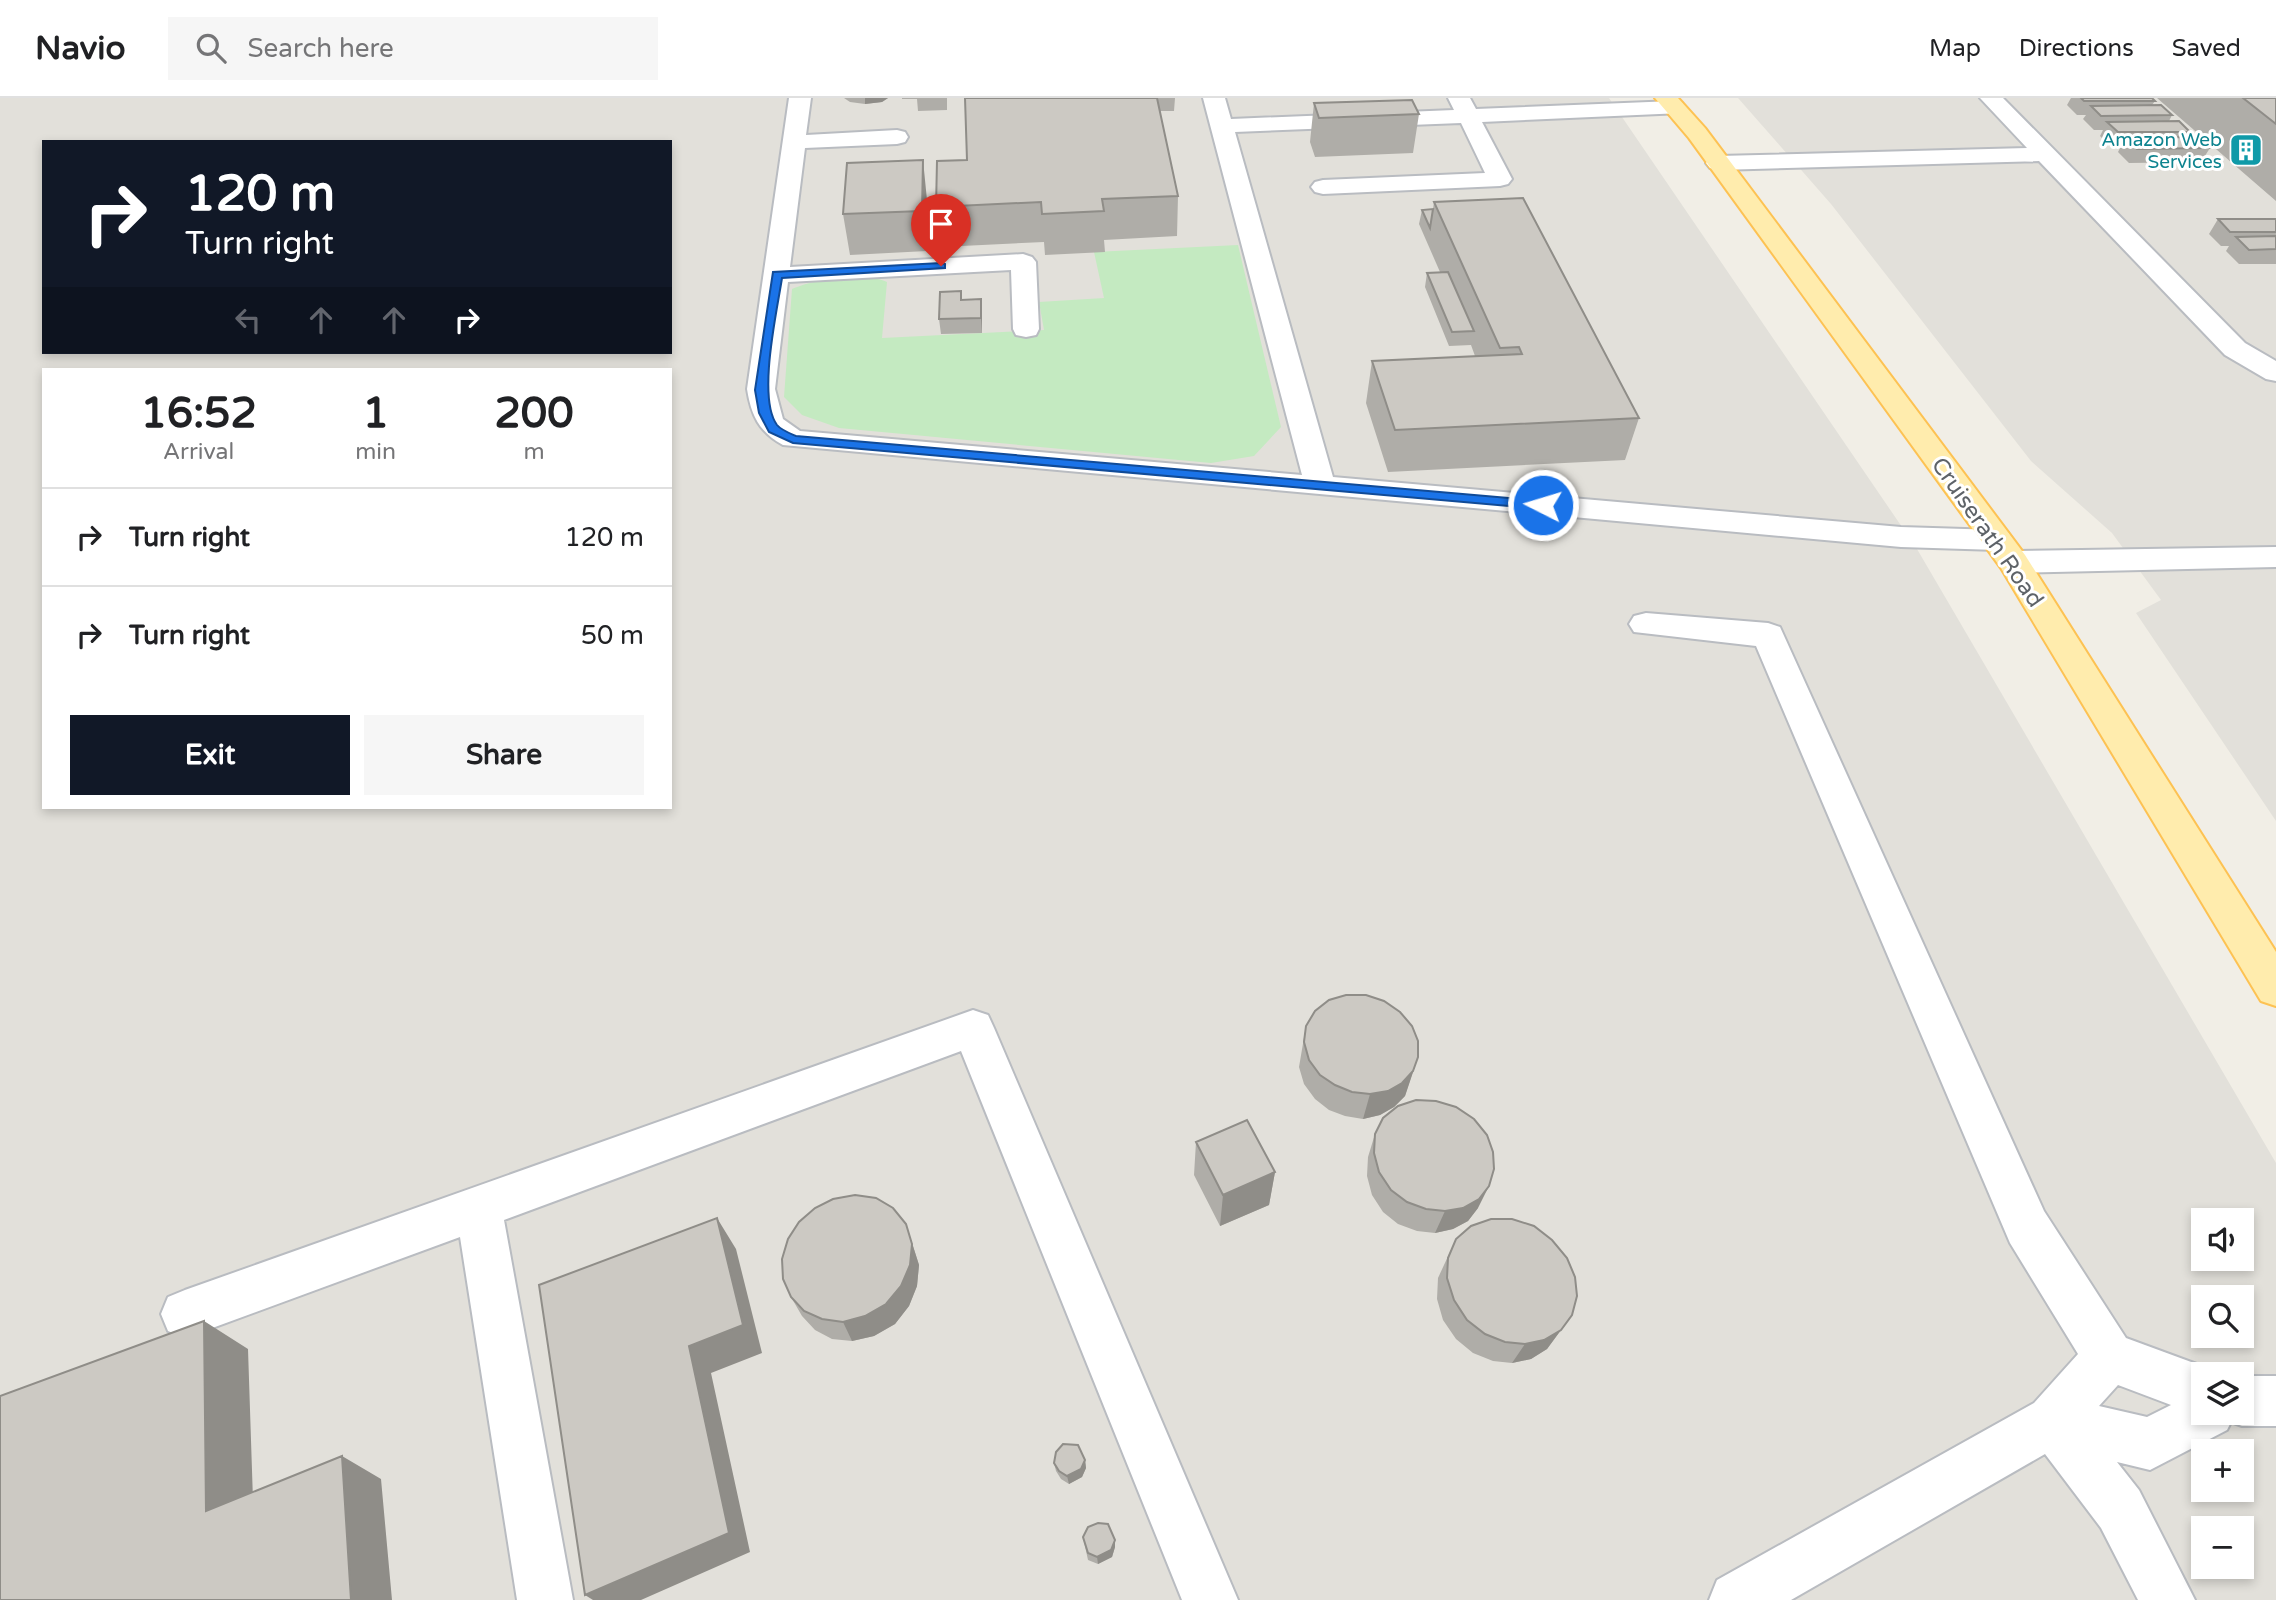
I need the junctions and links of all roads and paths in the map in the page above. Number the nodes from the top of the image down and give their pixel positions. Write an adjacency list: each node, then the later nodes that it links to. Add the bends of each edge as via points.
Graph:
1 (800, 98): 8 (lane)
2 (1214, 98): 6 (lane)
3 (1991, 98): 9 (lane)
4 (1670, 103): 5 (lane); 10 (main road, Cruiserath Road)
5 (1463, 107): 6 (lane); 11 (lane, via 1500,179)
6 (1222, 126): 15 (lane)
7 (897, 137): 8 (lane)
8 (794, 142): 12 (lane)
9 (2045, 153): 10 (lane); 14 (lane, via 2235,349)
10 (1718, 163): 16 (main road, Cruiserath Road)
11 (1323, 187)
12 (777, 275): 13 (lane, via 1023,262); 15 (lane, via 761,390 773,429 793,439)
13 (1026, 329)
14 (2276, 373)
15 (1320, 486): 16 (lane, via 1901,537)
16 (2005, 551): 17 (lane); 19 (main road, Cruiserath Road)
17 (2276, 556)
18 (1646, 625): 22 (lane, via 1768,635 2027,1227)
19 (2276, 988)
20 (479, 1208): 21 (lane); 28 (lane); 29 (lane, via 973,1028)
21 (185, 1314)
22 (2109, 1357): 23 (lane); 26 (lane)
23 (2191, 1387)
24 (2254, 1401): 25 (lane)
25 (2276, 1401)
26 (2052, 1421): 27 (lane, via 2150,1444); 30 (lane); 31 (lane, via 2120,1509)
27 (2191, 1422)
28 (545, 1600)
29 (1210, 1600)
30 (1737, 1600)
31 (2167, 1600)

